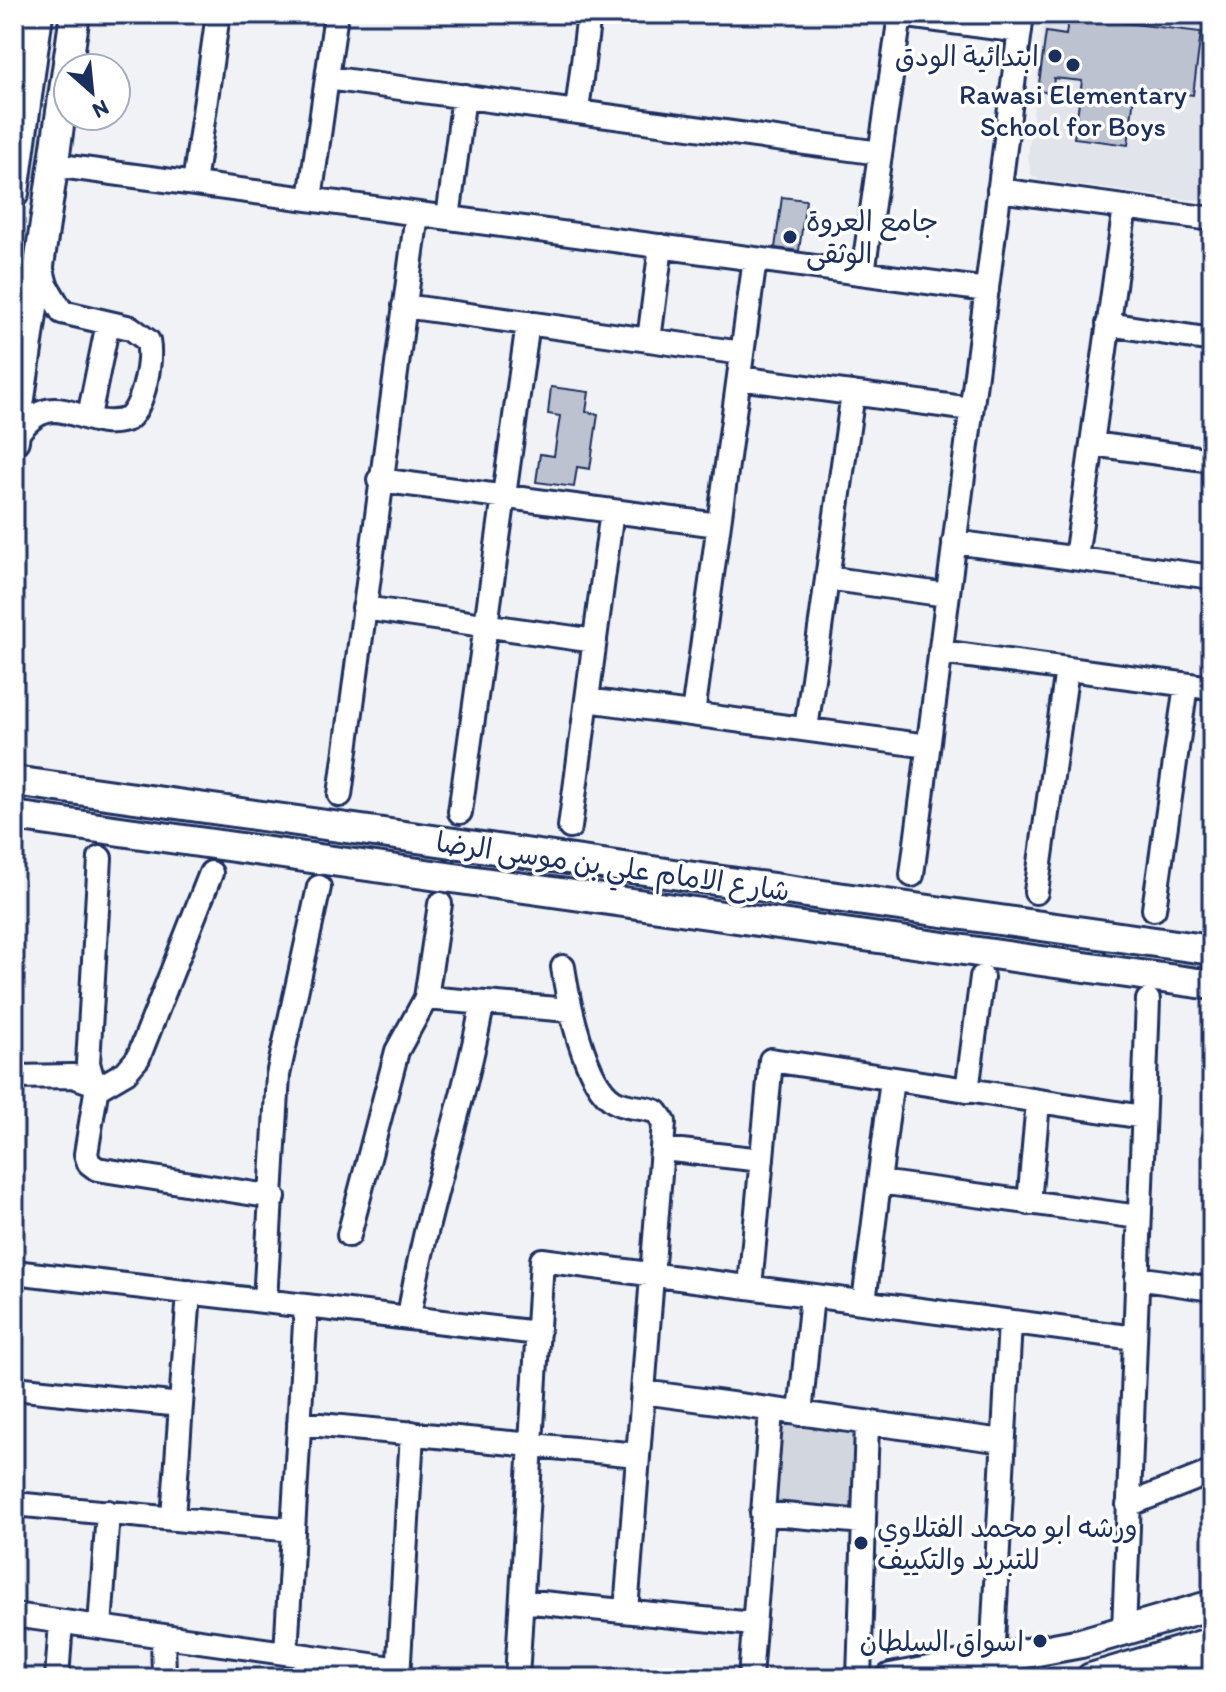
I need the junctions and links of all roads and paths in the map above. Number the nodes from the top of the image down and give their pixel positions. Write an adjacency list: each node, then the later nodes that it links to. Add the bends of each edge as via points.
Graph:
1 (38, 14): 9 (main road)
2 (75, 14): 10 (main road)
3 (218, 14): 17 (street)
4 (336, 14): 11 (street)
5 (589, 14): 13 (street)
6 (893, 14): 7 (street)
7 (900, 15): 8 (street); 15 (street)
8 (1021, 22): 18 (street)
9 (34, 50): 10 (main road, via 52,45); 19 (main road)
10 (69, 52)
11 (327, 78): 12 (street); 20 (street)
12 (464, 96): 13 (street); 23 (street)
13 (577, 111): 15 (street)
14 (58, 132): 16 (main road)
15 (880, 153): 28 (street)
16 (53, 165): 17 (street); 27 (main road)
17 (194, 184): 20 (street)
18 (999, 190): 21 (street); 29 (street)
19 (14, 193)
20 (310, 199): 22 (street)
21 (1125, 207): 24 (street); 33 (street)
22 (417, 214): 23 (street); 30 (street)
23 (448, 218): 25 (street)
24 (1212, 219)
25 (661, 246): 26 (street); 34 (street)
26 (755, 259): 28 (street); 36 (street)
27 (40, 260): 31 (street, via 46,285 62,312); 41 (main road)
28 (863, 273): 29 (street)
29 (987, 290): 39 (street)
30 (404, 306): 32 (street); 44 (street)
31 (108, 323): 40 (street); 40 (street, via 131,328 148,341 140,399 136,412 123,421)
32 (528, 323): 34 (street); 45 (street)
33 (1108, 324): 35 (street); 42 (street)
34 (649, 340): 36 (street)
35 (1212, 340)
36 (742, 353): 37 (street)
37 (739, 378): 38 (street); 47 (street)
38 (853, 393): 39 (street); 51 (street)
39 (971, 409): 48 (street)
40 (89, 416): 41 (street, via 51,409 30,419)
41 (14, 439)
42 (1092, 444): 43 (street); 49 (street)
43 (1212, 460)
44 (379, 480): 45 (street); 53 (street)
45 (504, 497): 46 (street); 54 (street)
46 (612, 511): 47 (street); 55 (street)
47 (718, 525): 61 (street)
48 (954, 542): 49 (street); 52 (street)
49 (1076, 558): 50 (street)
50 (1212, 577)
51 (827, 578): 52 (street); 62 (street)
52 (947, 595): 56 (street)
53 (364, 608): 54 (street); 66 (street)
54 (486, 626): 55 (street); 67 (street)
55 (595, 641): 60 (street)
56 (940, 652): 57 (street); 63 (street)
57 (1067, 669): 58 (street); 75 (street)
58 (1186, 685): 59 (street); 77 (street)
59 (1212, 688)
60 (587, 700): 61 (street); 70 (street)
61 (693, 714): 62 (street)
62 (806, 729): 63 (street)
63 (928, 746): 73 (street)
64 (14, 781): 65 (main road, شارع الامام علي بن موسى الرضا)
65 (59, 788): 69 (main road); 78 (main road, شارع الامام علي بن موسى الرضا)
66 (340, 795)
67 (460, 812)
68 (14, 816): 69 (main road, شارع الامام علي بن موسى الرضا)
69 (54, 822): 81 (main road, شارع الامام علي بن موسى الرضا)
70 (570, 827)
71 (100, 858): 88 (street, via 88,1063)
72 (211, 873): 88 (street, via 138,1058 119,1078)
73 (912, 875)
74 (319, 887): 95 (street, via 278,1075)
75 (1036, 892)
76 (440, 904): 82 (street)
77 (1154, 909)
78 (1212, 950)
79 (563, 967): 85 (street)
80 (982, 977): 89 (street)
81 (1212, 985)
82 (426, 998): 84 (street); 98 (street, via 397,1051)
83 (1148, 1000): 91 (street)
84 (482, 1005): 85 (street); 109 (street, via 427,1221)
85 (569, 1010): 92 (street, via 607,1096 620,1104 653,1109 663,1118)
86 (14, 1077): 88 (street, via 73,1076)
87 (892, 1079): 89 (street); 93 (street, via 771,1060); 94 (street)
88 (96, 1087): 95 (street, via 86,1154 92,1167)
89 (967, 1091): 90 (street)
90 (1038, 1102): 91 (street); 96 (street)
91 (1143, 1117): 97 (street)
92 (663, 1149): 93 (street); 100 (street)
93 (762, 1160): 102 (street)
94 (879, 1182): 96 (street); 107 (street)
95 (274, 1197): 106 (street)
96 (1029, 1203): 97 (street)
97 (1139, 1217): 101 (street)
98 (349, 1235)
99 (14, 1272): 104 (street)
100 (654, 1275): 102 (street); 111 (street, via 542,1260); 114 (street)
101 (1137, 1278): 103 (street); 112 (street)
102 (750, 1287): 105 (street)
103 (1212, 1289)
104 (189, 1292): 106 (street); 115 (street)
105 (812, 1296): 107 (street); 117 (street)
106 (265, 1301): 108 (street)
107 (864, 1302): 110 (street)
108 (306, 1306): 109 (street); 118 (street)
109 (409, 1318): 111 (street)
110 (1010, 1322): 112 (street); 121 (street)
111 (538, 1333): 122 (street)
112 (1135, 1338): 126 (street)
113 (14, 1388): 115 (street)
114 (643, 1392): 116 (street); 123 (street)
115 (181, 1405): 129 (street)
116 (771, 1411): 117 (street); 128 (street)
117 (800, 1414): 119 (street)
118 (299, 1423): 120 (street); 131 (street)
119 (867, 1423): 121 (street); 130 (street)
120 (412, 1433): 122 (street); 144 (street)
121 (1003, 1441): 143 (street)
122 (530, 1442): 123 (street); 132 (street)
123 (638, 1455): 134 (street)
124 (1212, 1472): 126 (street)
125 (14, 1504): 127 (street)
126 (1128, 1505): 139 (street)
127 (108, 1512): 129 (street); 138 (street)
128 (762, 1513): 130 (street); 137 (street)
129 (173, 1518): 131 (street)
130 (864, 1522): 149 (street)
131 (293, 1530): 142 (street)
132 (522, 1601): 134 (street); 147 (street)
133 (1210, 1607): 139 (main road)
134 (626, 1611): 137 (street)
135 (14, 1615): 136 (street)
136 (61, 1622): 138 (street); 145 (street)
137 (753, 1624): 148 (street)
138 (100, 1627): 140 (street)
139 (1124, 1631): 143 (main road)
140 (163, 1636): 142 (street); 146 (street)
141 (1203, 1645): 151 (main road); 152 (street)
142 (286, 1653): 144 (street)
143 (992, 1660): 150 (main road)
144 (398, 1673)
145 (57, 1678)
146 (164, 1678)
147 (517, 1678)
148 (750, 1678)
149 (859, 1678)
150 (891, 1678)
151 (1091, 1678)
152 (1200, 1678)

